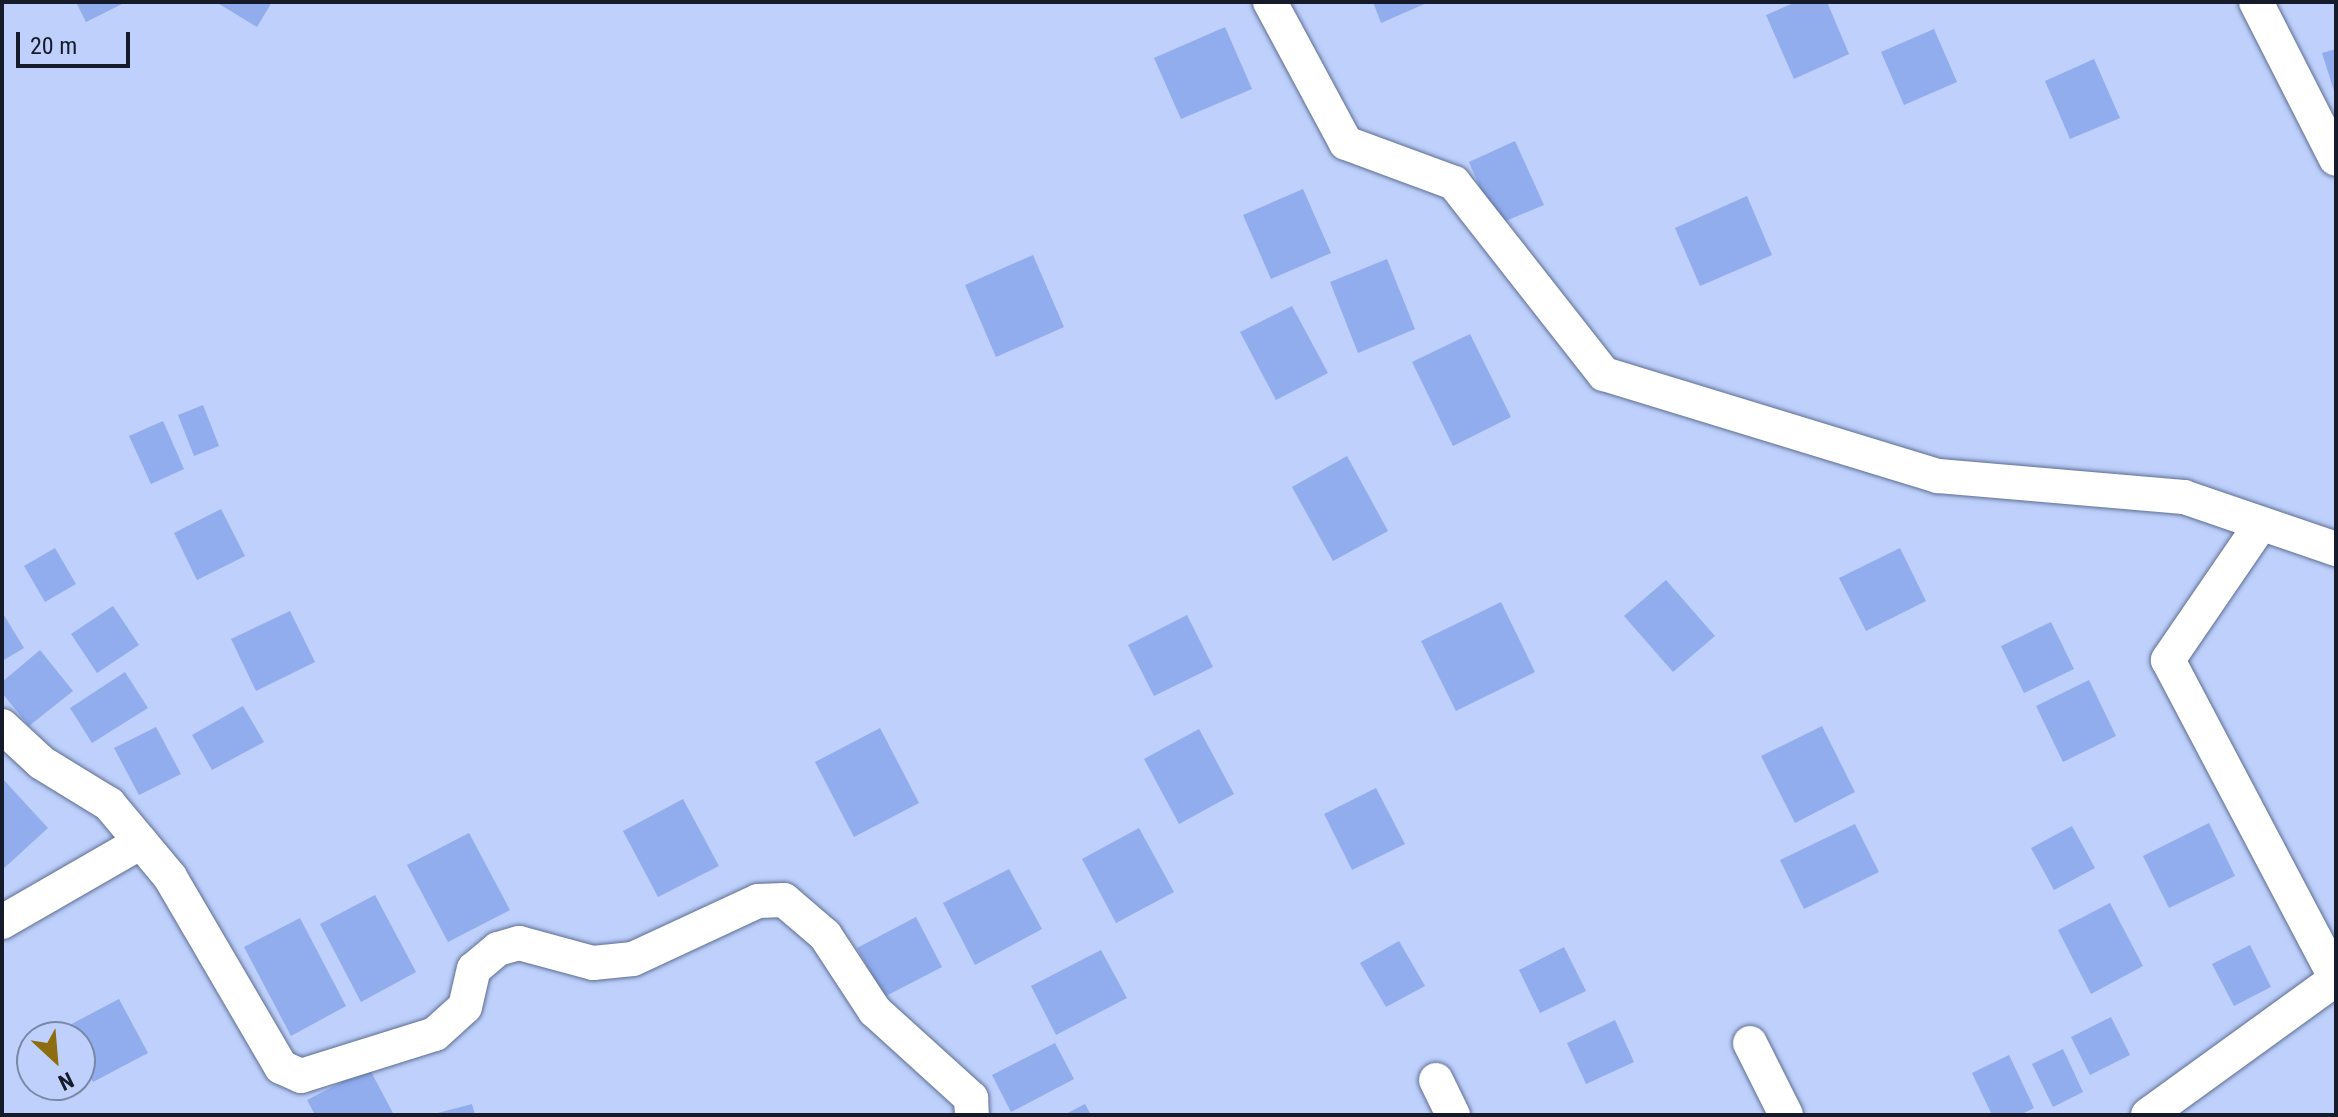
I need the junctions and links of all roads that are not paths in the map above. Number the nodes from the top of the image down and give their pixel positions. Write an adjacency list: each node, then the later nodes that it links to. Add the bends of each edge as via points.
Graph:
1 (1270, 2): 4 (street, via 1346,143 1454,183 1604,374 1938,476 2184,497)
2 (2256, 2): 3 (street)
3 (2336, 159)
4 (2261, 524): 5 (street); 9 (street, via 2168,660)
5 (2336, 549)
6 (2, 726): 7 (street, via 42,763 109,804)
7 (141, 842): 8 (street); 12 (street, via 170,877 281,1067 301,1076 435,1034 465,1007 474,969 498,949 519,943 593,963 633,959 758,901 784,900 825,935 875,1011 971,1098)
8 (2, 922)
9 (2336, 978): 15 (street)
10 (1750, 1043): 14 (street)
11 (1436, 1080): 13 (street)
12 (972, 1115)
13 (1453, 1115)
14 (1786, 1115)
15 (2148, 1115)

